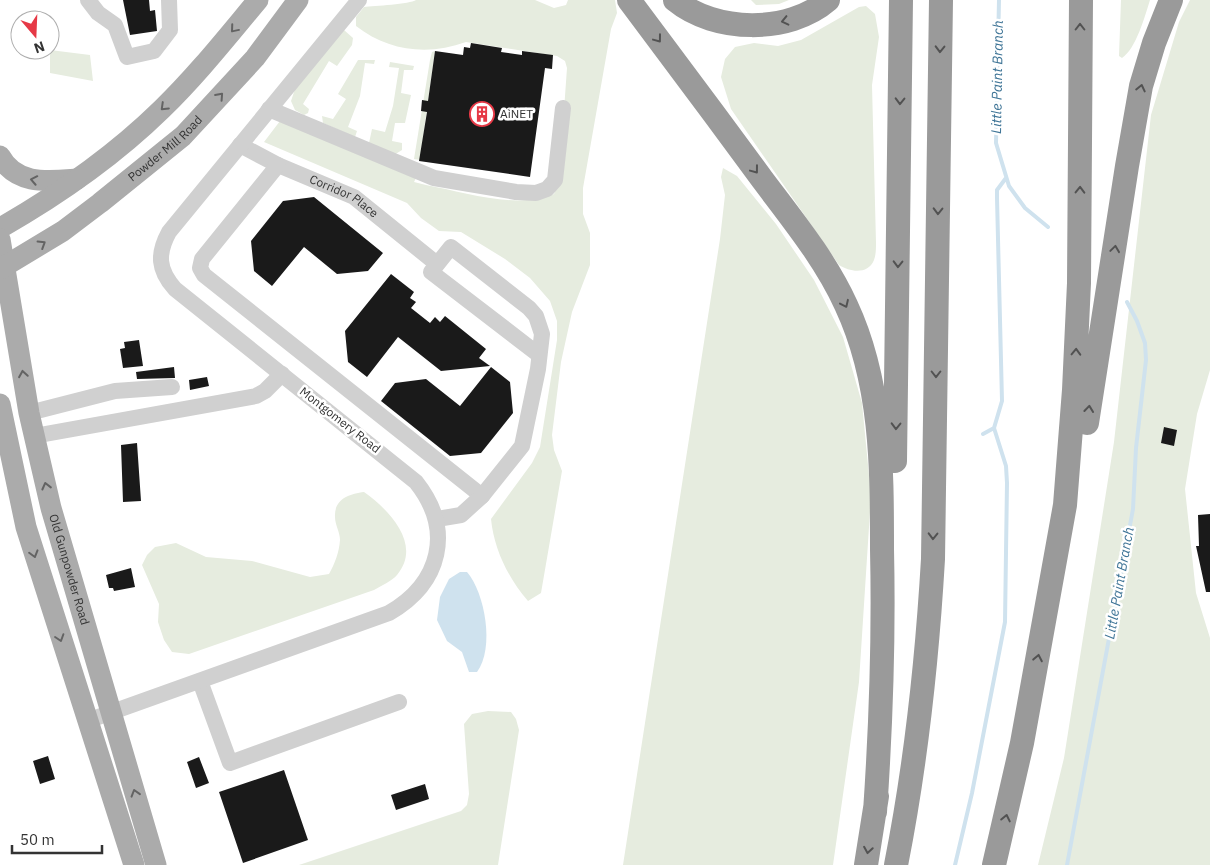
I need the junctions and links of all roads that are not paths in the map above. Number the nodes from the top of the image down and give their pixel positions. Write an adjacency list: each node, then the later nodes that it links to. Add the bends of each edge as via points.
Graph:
1 (88, 0): 2 (street, via 98,14 115,25 127,57 154,52 170,30)
2 (170, 0)
3 (258, 0): 18 (main road, one-way to 18, via 192,79 161,110)
4 (298, 0): 22 (main road, Powder Mill Road, one-way to 4, via 62,231 182,136 255,58)
5 (358, 0): 14 (street, Montgomery Road)
6 (629, 0): 36 (highway, one-way to 36, via 812,247 846,305 860,340 877,413 881,459 884,644)
7 (675, 0): 8 (highway, one-way to 7, via 797,18 767,24 735,24 708,17)
8 (828, 0)
9 (901, 0): 36 (highway, one-way to 36, via 893,644 888,724)
10 (941, 0): 40 (highway, one-way to 40, via 928,646 919,729)
11 (1081, 0): 30 (highway, one-way to 11, via 1079,282)
12 (1171, 0): 30 (highway, one-way to 12, via 1081,477 1090,393 1142,86)
13 (563, 108): 14 (street, via 555,180 547,189 536,193 420,174)
14 (270, 109): 15 (street, Montgomery Road)
15 (240, 145): 17 (street, Corridor Place); 24 (street, Montgomery Road, via 168,232 159,258 161,270 175,289)
16 (0, 156): 18 (main road, one-way to 16, via 44,182 21,177)
17 (278, 165): 21 (street, Corridor Place, via 354,197); 29 (street, via 202,259 200,268 204,275)
18 (77, 179): 19 (main road, via 44,203)
19 (0, 228)
20 (0, 239): 22 (main road)
21 (437, 264): 23 (street, via 431,272); 23 (street, via 451,247 529,308 540,326)
22 (2, 268): 27 (main road, Old Gunpowder Road, one-way to 22)
23 (539, 355): 29 (street, via 522,446)
24 (282, 374): 28 (street, via 256,396); 31 (street, Montgomery Road, via 406,472 426,495)
25 (172, 387): 27 (street, via 115,391)
26 (0, 404): 35 (main road, one-way to 35, via 26,527)
27 (29, 413): 28 (main road, Old Gunpowder Road)
28 (34, 436): 34 (main road, Old Gunpowder Road, one-way to 28, via 62,548)
29 (482, 496): 31 (street, via 461,515)
30 (1065, 505): 41 (highway, one-way to 30, via 1024,734)
31 (437, 519): 32 (street, Montgomery Road, via 435,558 419,590 405,604 389,613)
32 (200, 681): 33 (street, via 230,763); 34 (street, Montgomery Road)
33 (399, 702)
34 (111, 712): 35 (street, Montgomery Road); 38 (main road, Old Gunpowder Road, one-way to 34)
35 (87, 721): 37 (main road)
36 (874, 812): 39 (highway, one-way to 39)
37 (134, 865)
38 (156, 865)
39 (866, 865)
40 (896, 865)
41 (994, 865)

